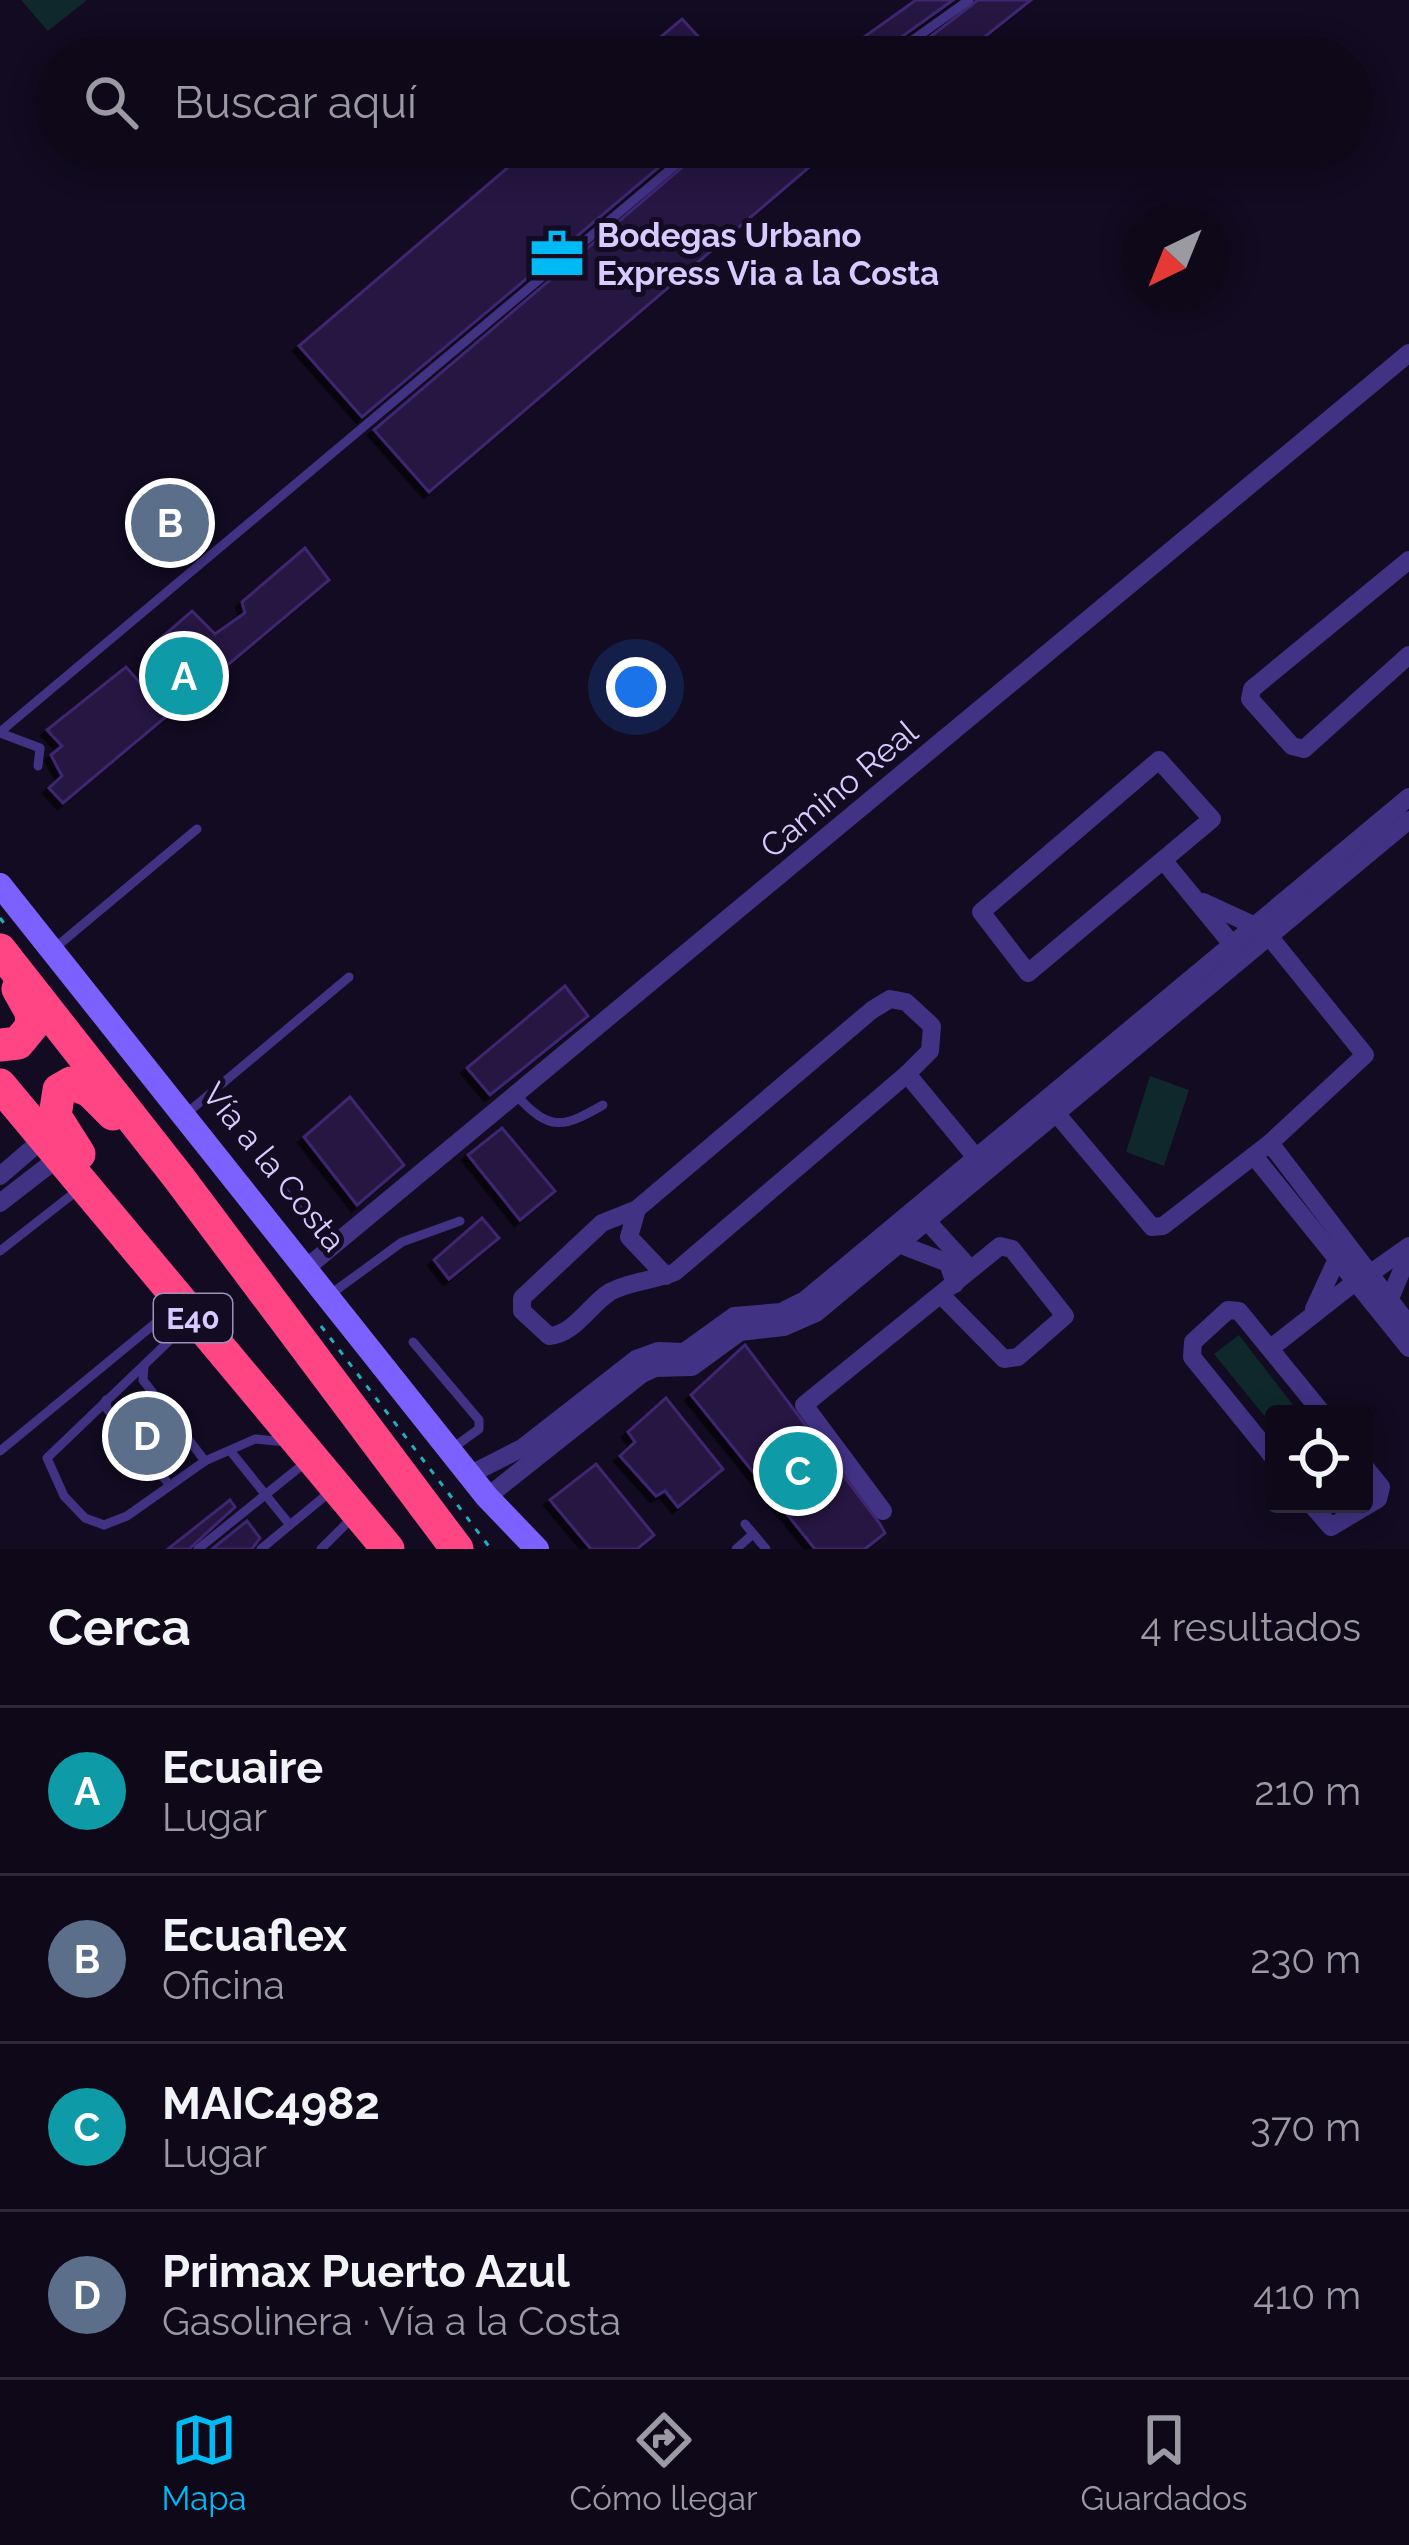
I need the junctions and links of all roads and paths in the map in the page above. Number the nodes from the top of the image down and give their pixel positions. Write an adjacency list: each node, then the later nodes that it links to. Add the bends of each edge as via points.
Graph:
1 (969, 0): 2 (lane)
2 (918, 36)
3 (672, 168): 7 (lane)
4 (1409, 353): 25 (street, Camino Real)
5 (1409, 560): 6 (street, via 1252,689 1250,699 1304,749)
6 (1405, 667)
7 (0, 733): 8 (lane, via 40,748)
8 (38, 766)
9 (1409, 797): 15 (street)
10 (1409, 820): 16 (street)
11 (197, 829): 19 (lane)
12 (1163, 860): 12 (street, via 1212,819 1159,760 981,912 1031,973); 14 (street)
13 (0, 885): 19 (street, Vía a la Costa)
14 (1196, 898): 15 (street); 17 (street)
15 (1255, 923): 16 (street); 17 (street)
16 (1271, 938): 28 (street); 32 (street, via 1365,1054)
17 (1231, 943): 26 (street)
18 (0, 950): 34 (highway, E40)
19 (52, 950): 29 (street, Vía a la Costa)
20 (0, 964): 22 (highway, via 33,1019 25,1038)
21 (349, 977): 29 (lane)
22 (0, 1045)
23 (907, 1074): 31 (street); 38 (street, via 935,1040 920,1014 890,999); 50 (street)
24 (0, 1085): 30 (highway, E40)
25 (516, 1095): 27 (lane, via 554,1124 569,1125); 43 (street, Camino Real)
26 (1043, 1098): 28 (street); 31 (street)
27 (603, 1105)
28 (1057, 1115): 32 (street, via 1152,1227); 40 (street)
29 (183, 1116): 48 (street, Vía a la Costa)
30 (51, 1149): 33 (street); 35 (highway, E40); 37 (street)
31 (982, 1149): 49 (street)
32 (1262, 1149): 39 (street)
33 (0, 1177): 37 (street)
34 (179, 1178): 67 (highway, via 90,1091 76,1083 59,1090 53,1106 64,1135); 87 (highway, E40)
35 (82, 1187): 45 (lane); 55 (highway, E40)
36 (281, 1187): 43 (lane)
37 (7, 1199)
38 (637, 1209): 50 (street, via 629,1237); 50 (street, via 602,1223 522,1298 522,1311 549,1336 562,1335 613,1290)
39 (1312, 1215): 46 (street); 51 (street)
40 (926, 1220): 42 (street); 47 (street)
41 (460, 1221): 53 (lane, via 402,1241)
42 (899, 1244): 49 (street); 52 (street, via 948,1263)
43 (329, 1248): 48 (street, Camino Real)
44 (1409, 1250): 51 (street); 54 (street)
45 (0, 1251)
46 (1337, 1259): 51 (street); 56 (street)
47 (974, 1268): 52 (street); 52 (street, via 1000,1246 1012,1249 1064,1310 1063,1324 1004,1359)
48 (304, 1269): 53 (street, Vía a la Costa)
49 (850, 1273): 70 (street, via 791,1308 724,1322 694,1349 636,1359 523,1448); 74 (street, via 800,1323 752,1328 692,1367 642,1374)
50 (666, 1276)
51 (1361, 1278): 54 (street); 56 (street); 60 (street)
52 (948, 1290): 77 (street, via 804,1406)
53 (328, 1296): 65 (street, Vía a la Costa)
54 (1389, 1301): 57 (street)
55 (180, 1303): 61 (lane, via 178,1327); 66 (lane); 67 (highway, E40)
56 (1309, 1319): 59 (street)
57 (1409, 1324)
58 (413, 1342): 65 (lane, via 479,1420 479,1430)
59 (1271, 1348): 63 (street); 64 (street, via 1234,1309 1192,1350)
60 (1409, 1348)
61 (144, 1367): 62 (lane); 69 (lane, via 143,1380)
62 (106, 1400): 72 (lane); 72 (lane, via 46,1459 64,1496 104,1525)
63 (1316, 1405)
64 (1265, 1446)
65 (450, 1450): 70 (street, Vía a la Costa)
66 (0, 1451)
67 (308, 1451): 68 (lane, via 255,1439); 73 (lane); 75 (highway, E40)
68 (232, 1453): 69 (lane); 73 (lane)
69 (205, 1461): 72 (lane)
70 (470, 1475): 74 (street, Vía a la Costa)
71 (1373, 1477): 76 (street, via 1381,1487)
72 (168, 1483)
73 (265, 1496): 81 (lane); 83 (lane)
74 (487, 1497): 88 (street, Vía a la Costa); 89 (street, Vía a la Costa)
75 (347, 1499): 81 (lane); 85 (lane); 86 (highway, E40)
76 (1373, 1502)
77 (883, 1510)
78 (1319, 1513): 79 (street, via 1331,1527)
79 (1354, 1513)
80 (745, 1524): 82 (lane)
81 (290, 1525): 84 (lane)
82 (753, 1534): 90 (lane); 91 (lane)
83 (198, 1549)
84 (261, 1549)
85 (321, 1549)
86 (388, 1549)
87 (457, 1549)
88 (517, 1549)
89 (537, 1549)
90 (736, 1549)
91 (766, 1549)

